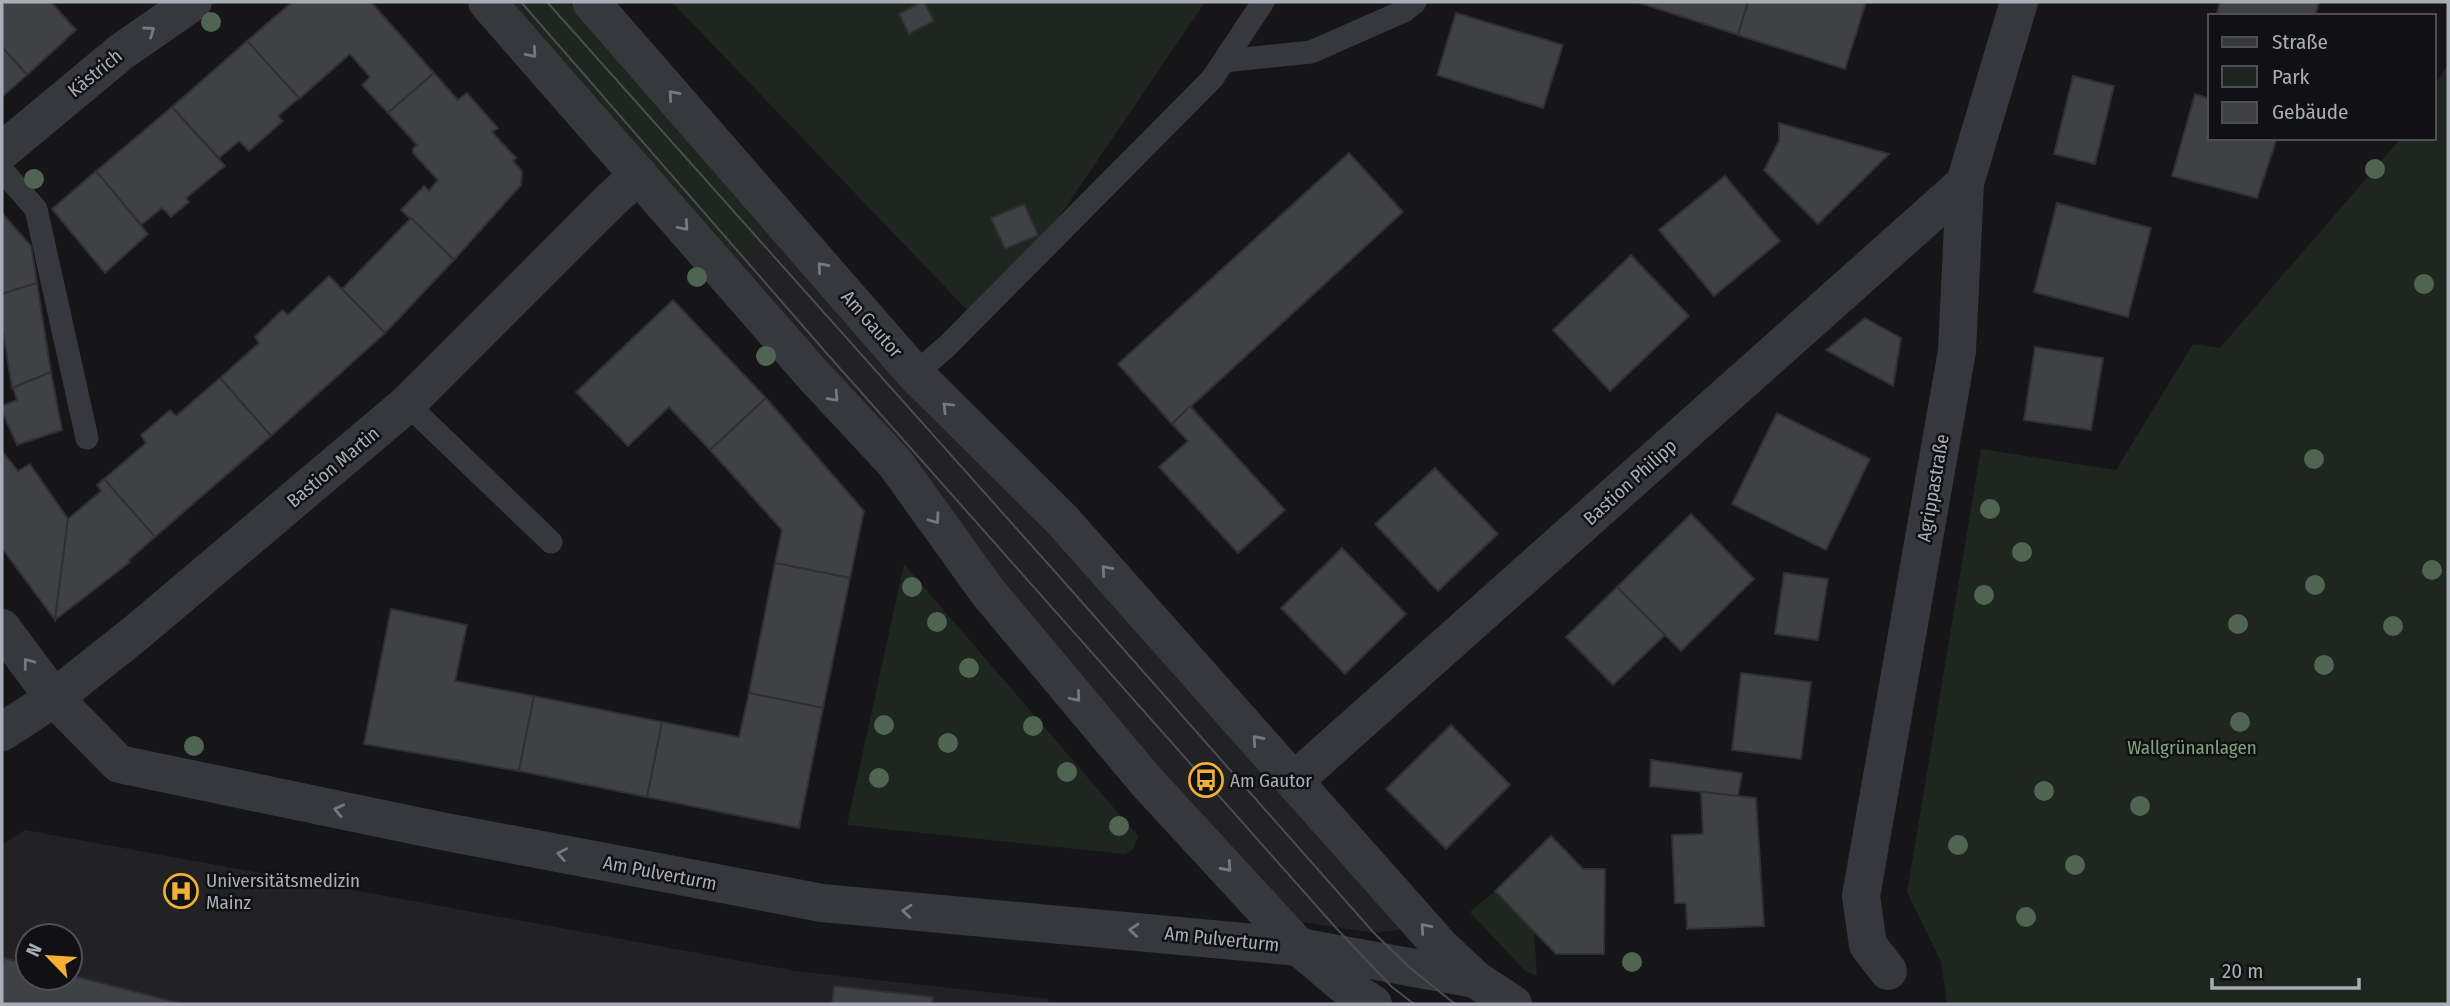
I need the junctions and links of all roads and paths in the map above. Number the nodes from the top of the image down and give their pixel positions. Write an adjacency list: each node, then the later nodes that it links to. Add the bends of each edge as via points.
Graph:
1 (193, 2): 8 (street, Kästrich, one-way to 1, via 121,52)
2 (487, 2): 10 (street, one-way to 10)
3 (591, 2): 12 (street, Am Gautor, one-way to 3)
4 (1263, 2): 7 (lane)
5 (1415, 2): 7 (lane, via 1311,52)
6 (2019, 2): 11 (street, Agrippastraße)
7 (1224, 61): 12 (lane, via 1202,89)
8 (2, 151)
9 (2, 170): 14 (lane, via 36,209)
10 (639, 175): 13 (street, Bastion Martin); 20 (street, one-way to 20, via 895,463 987,591 1146,780)
11 (1965, 183): 19 (street, Bastion Philipp); 21 (street, Agrippastraße, via 1957,351 1861,896 1868,945)
12 (915, 374): 19 (street, Am Gautor, one-way to 12, via 1062,520)
13 (407, 404): 15 (lane); 17 (street, Bastion Martin)
14 (87, 438)
15 (551, 542)
16 (2, 628): 17 (street, Am Pulverturm, one-way to 16)
17 (54, 698): 18 (street, Bastion Martin); 20 (street, Am Pulverturm, one-way to 17, via 822,903 436,830 119,764)
18 (2, 732)
19 (1295, 780): 22 (street, Am Gautor, one-way to 19, via 1441,947)
20 (1299, 947): 22 (street, Am Gautor); 23 (street)
21 (1888, 971)
22 (1475, 979): 24 (street, Am Gautor)
23 (1373, 1004)
24 (1513, 1004)

